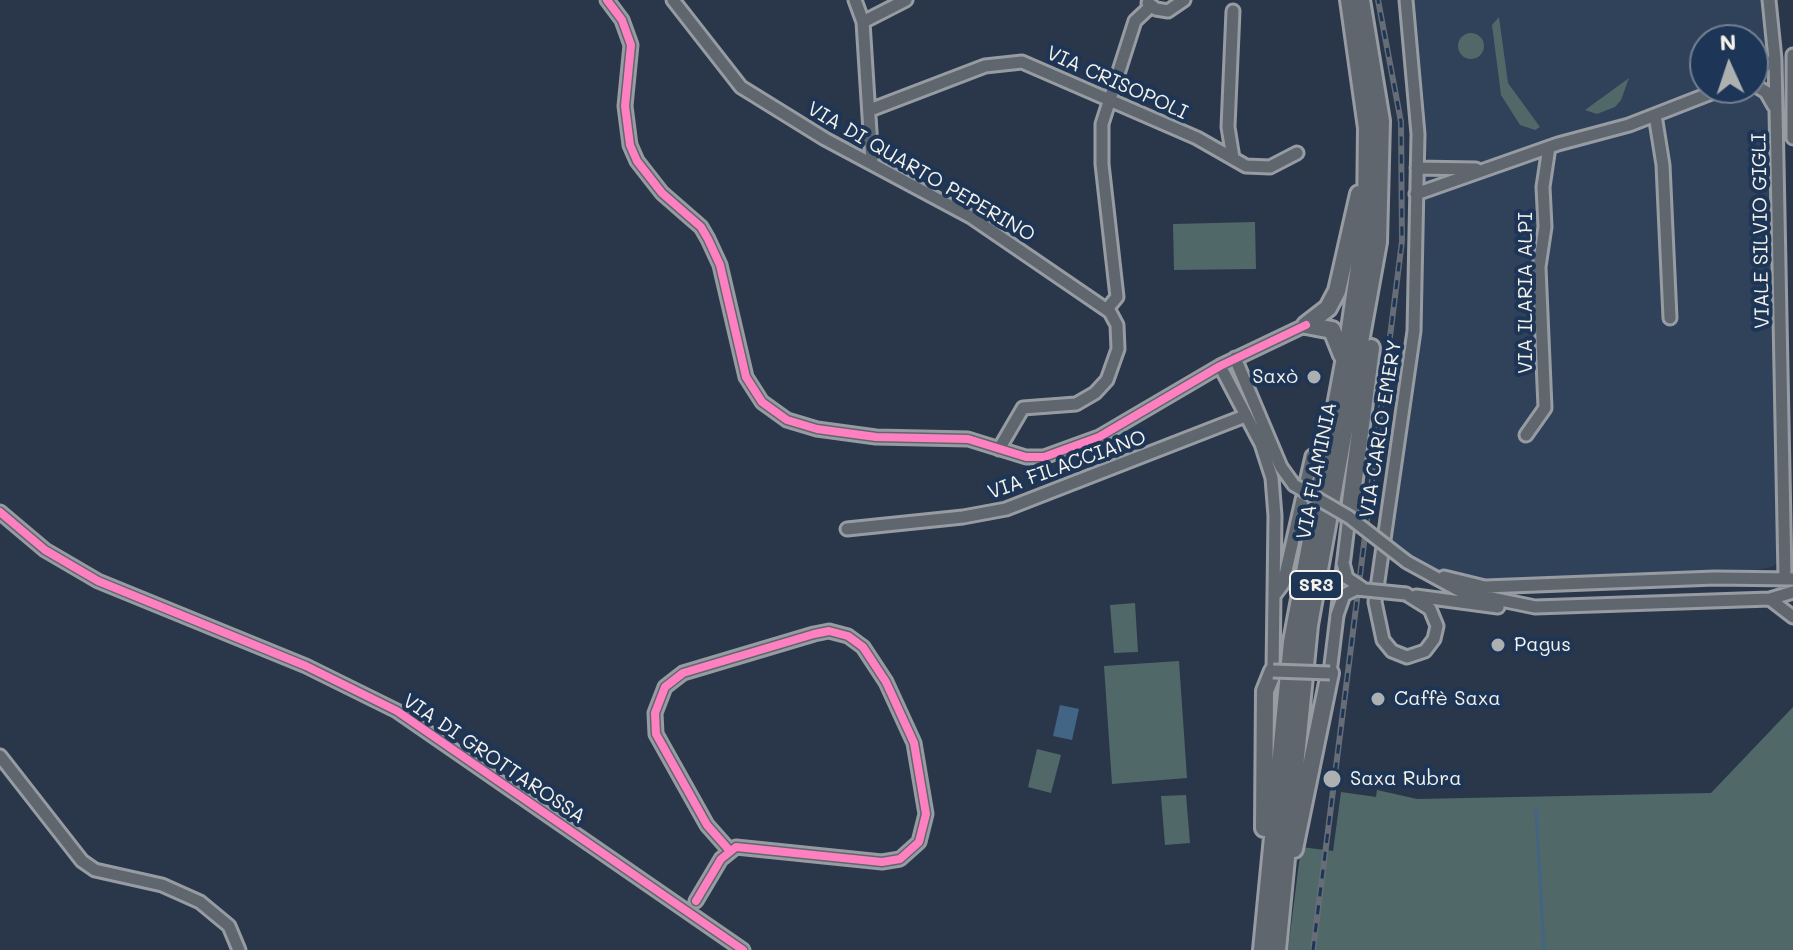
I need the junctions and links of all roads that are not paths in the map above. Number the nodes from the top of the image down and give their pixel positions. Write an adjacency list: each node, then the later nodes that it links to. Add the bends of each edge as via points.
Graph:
1 (607, 0): 40 (street, via 631,45 625,106 630,145 647,177 708,239 720,265 742,363 762,402 787,420 817,429 876,437 968,439)
2 (673, 0): 27 (street, VIA DI QUARTO PEPERINO, via 741,87)
3 (855, 0): 12 (street)
4 (906, 0): 12 (street)
5 (1184, 0): 10 (street, via 1168,11)
6 (1349, 0): 22 (highway, VIA FLAMINIA / SR3)
7 (1361, 0): 31 (highway, VIA FLAMINIA / SR3, via 1382,139)
8 (1406, 0): 29 (street, VIA CARLO EMERY, via 1417,104)
9 (1769, 0): 14 (street, VIALE SILVIO GIGLI)
10 (1148, 3): 17 (street, via 1135,21)
11 (1233, 11): 26 (street, via 1228,127)
12 (863, 22): 20 (street)
13 (1793, 55): 23 (street, VIALE SILVIO GIGLI)
14 (1775, 59): 15 (street); 19 (street, VIALE SILVIO GIGLI)
15 (1769, 63)
16 (1769, 97): 19 (street)
17 (1109, 98): 20 (street, VIA CRISOPOLI, via 1036,66 1008,62); 26 (street, VIA CRISOPOLI); 32 (street, via 1102,124 1102,164 1117,297)
18 (1689, 102): 21 (street)
19 (1776, 108): 42 (street, VIALE SILVIO GIGLI)
20 (870, 110): 27 (street)
21 (1655, 115): 24 (street); 33 (street, via 1663,165)
22 (1367, 128): 34 (highway, via 1339,285 1328,308); 37 (highway, VIA FLAMINIA / SR3, via 1363,250)
23 (1793, 138)
24 (1549, 147): 28 (street); 39 (street, VIA ILARIA ALPI, via 1539,267 1545,408)
25 (1297, 153): 26 (street, VIA CRISOPOLI, via 1261,169)
26 (1233, 158)
27 (872, 163): 32 (street, VIA DI QUARTO PEPERINO, via 971,217)
28 (1504, 163): 29 (street, via 1461,170); 30 (street)
29 (1417, 168): 30 (street, VIA CARLO EMERY)
30 (1416, 194): 54 (street, VIA CARLO EMERY, via 1414,331 1375,602 1383,640 1407,657 1428,648 1437,626 1430,609)
31 (1374, 272): 44 (highway); 68 (highway, VIA FLAMINIA / SR3, via 1309,625)
32 (1107, 309): 40 (street, via 1119,341 1107,380 1076,404 1021,409)
33 (1670, 318)
34 (1306, 325): 35 (street); 37 (highway, via 1334,332)
35 (1235, 358): 36 (street); 44 (street, bridge, via 1281,467 1294,485)
36 (1220, 366): 38 (street); 40 (street, via 1099,437 1056,455 1033,458)
37 (1343, 371): 66 (highway, VIA FLAMINIA / SR3, via 1292,642)
38 (1245, 416): 45 (street, VIA FILACCIANO, via 1006,509); 55 (street, via 1272,478)
39 (1526, 435)
40 (999, 449)
41 (1312, 456): 55 (street, via 1283,584)
42 (1785, 462): 46 (street); 50 (street)
43 (0, 512): 69 (street, VIA DI GROTTAROSSA, via 78,571 331,677 397,711)
44 (1349, 517): 47 (street); 48 (street, bridge)
45 (847, 529)
46 (1793, 533)
47 (1343, 563): 52 (street, bridge, via 1347,578); 60 (street, bridge)
48 (1412, 565): 51 (street, via 1481,586); 59 (street, via 1462,592)
49 (1715, 578): 50 (street); 51 (street); 57 (street, via 1721,588)
50 (1789, 578)
51 (1563, 584): 58 (street, via 1558,597)
52 (1362, 588): 54 (street, bridge); 60 (street, bridge, via 1344,595)
53 (1793, 592): 56 (street)
54 (1406, 594): 59 (street)
55 (1274, 596): 62 (street)
56 (1770, 599): 57 (street); 61 (street)
57 (1716, 601): 58 (street)
58 (1567, 606): 59 (street)
59 (1535, 607)
60 (1337, 615): 63 (street)
61 (1793, 617)
62 (1273, 671): 63 (street, bridge); 66 (highway, via 1265,691)
63 (1330, 673): 68 (highway)
64 (0, 756): 70 (street, via 82,861 95,870 162,885 200,902 229,926)
65 (730, 851): 65 (street, via 707,825 656,734 655,713 665,687 683,673 814,634 848,636 863,647 886,682 914,743 926,814 919,842 900,859 882,862 745,846); 67 (street)
66 (1267, 888): 72 (highway, VIA FLAMINIA / SR3)
67 (701, 897): 69 (street); 71 (street, via 706,917)
68 (1282, 901): 73 (highway, VIA FLAMINIA / SR3)
69 (688, 912): 71 (street, VIA DI GROTTAROSSA)
70 (239, 950)
71 (743, 950)
72 (1262, 950)
73 (1277, 950)

